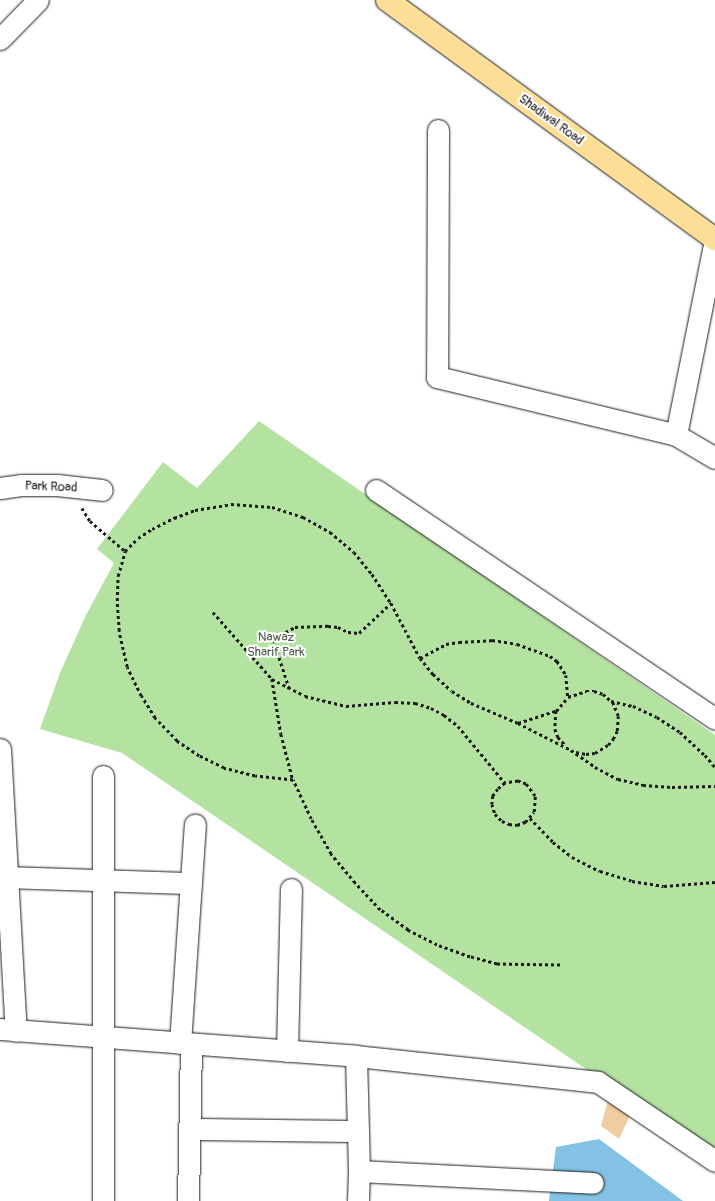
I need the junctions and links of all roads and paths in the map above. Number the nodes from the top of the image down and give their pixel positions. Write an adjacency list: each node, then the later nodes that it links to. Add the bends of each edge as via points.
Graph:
1 (38, 0): 3 (street)
2 (387, 0): 5 (main road, Shadiwal Road)
3 (4, 31)
4 (438, 130): 6 (street, via 438,376)
5 (715, 239): 6 (street)
6 (676, 435): 7 (street)
7 (715, 458)
8 (77, 487): 9 (street, Park Road, via 50,485); 10 (street, Park Road); 12 (path, via 83,510 90,521)
9 (0, 488)
10 (102, 490)
11 (376, 490): 21 (street)
12 (125, 551): 13 (path, via 152,529 195,510 231,504 272,507 303,518 330,532 354,552); 27 (path, via 118,576 116,601 119,631 127,667 155,718 177,741 199,756 224,768 255,776)
13 (391, 603): 15 (path); 17 (path, via 359,633 328,626 295,627 275,638 274,643)
14 (213, 612): 16 (path)
15 (420, 658): 18 (path, via 446,644 459,642 492,640 517,644 557,661 566,675); 22 (path, via 452,691 471,703)
16 (272, 679): 17 (path); 27 (path, via 281,734)
17 (289, 689): 28 (path, via 323,702 346,706 394,702 415,703 431,708 458,726)
18 (568, 697): 19 (path, via 594,691); 20 (path)
19 (611, 701): 24 (path, via 616,708 618,724 617,731 608,745 595,753 586,754); 25 (path, via 633,706 680,732)
20 (556, 710): 22 (path); 24 (path, via 555,728 558,737)
21 (715, 719)
22 (518, 723): 24 (path)
23 (0, 749): 32 (street)
24 (571, 750): 29 (path, via 618,779 643,785)
25 (715, 767)
26 (103, 776): 33 (street)
27 (293, 780): 37 (path, via 311,820 331,854 380,910 408,930 470,958 497,964)
28 (505, 783): 30 (path, via 518,781 531,789 536,805); 30 (path, via 498,788 494,796 492,804 495,814 502,821 517,825)
29 (715, 786)
30 (530, 818): 34 (path, via 572,857 600,871 632,881 664,886)
31 (195, 825): 35 (street)
32 (8, 877): 33 (street); 38 (street)
33 (103, 880): 35 (street); 39 (street)
34 (715, 882)
35 (191, 883): 40 (street)
36 (292, 889): 41 (street)
37 (560, 965)
38 (8, 1030): 39 (street)
39 (103, 1038): 40 (street); 48 (street)
40 (185, 1044): 41 (street); 43 (street)
41 (287, 1051): 42 (street)
42 (356, 1056): 44 (street); 45 (street, via 598,1082)
43 (190, 1129): 44 (street); 49 (street)
44 (358, 1131): 46 (street)
45 (715, 1161)
46 (359, 1171): 47 (street); 50 (street)
47 (593, 1182)
48 (103, 1201)
49 (188, 1201)
50 (358, 1201)

